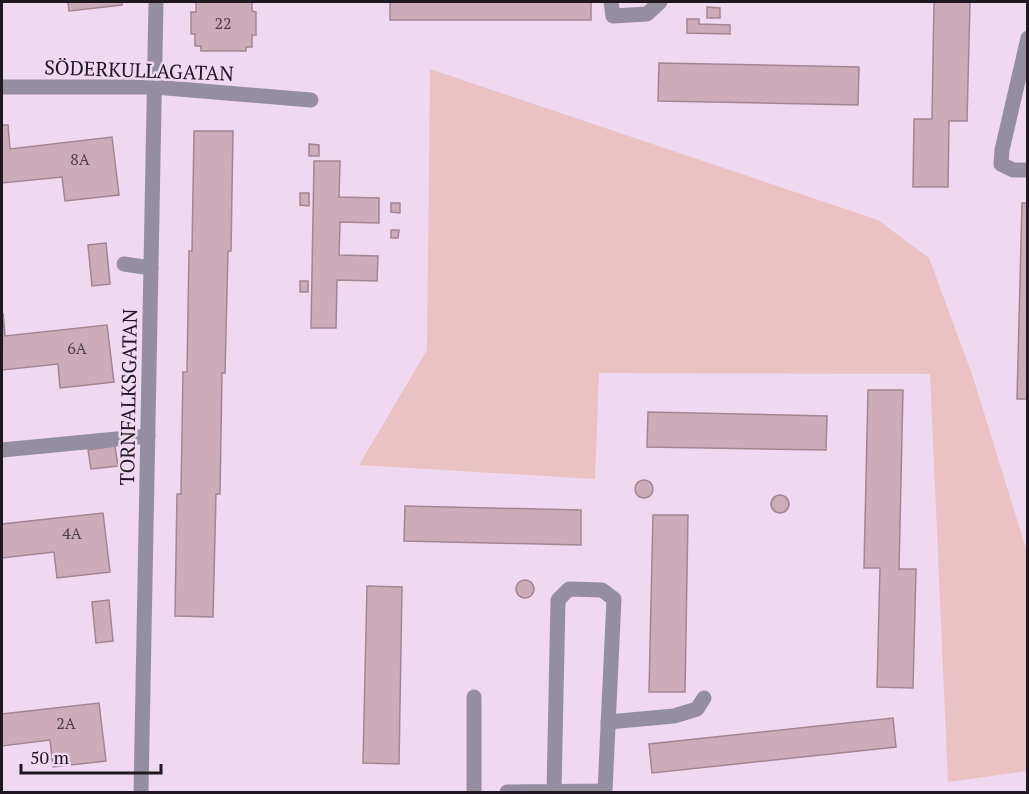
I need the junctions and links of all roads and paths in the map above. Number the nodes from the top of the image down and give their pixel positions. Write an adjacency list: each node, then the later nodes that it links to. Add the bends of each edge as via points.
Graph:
1 (156, 2): 6 (street, TORNFALKSGATAN)
2 (611, 2): 3 (street, via 613,16 646,14)
3 (660, 2)
4 (1028, 38): 8 (street, via 1000,164 1013,170)
5 (2, 87): 6 (street, SÖDERKULLAGATAN)
6 (154, 87): 7 (street, SÖDERKULLAGATAN); 10 (street, TORNFALKSGATAN)
7 (311, 100)
8 (1028, 170)
9 (124, 264): 10 (street)
10 (151, 267): 11 (street, TORNFALKSGATAN)
11 (148, 436): 12 (street); 17 (street, TORNFALKSGATAN)
12 (2, 450)
13 (474, 697): 18 (street)
14 (704, 698): 15 (street, via 697,709 674,716)
15 (608, 722): 16 (street, via 605,791); 16 (street, via 614,599 602,590 569,589 558,600)
16 (554, 791): 19 (street)
17 (141, 792)
18 (474, 792)
19 (507, 792)

